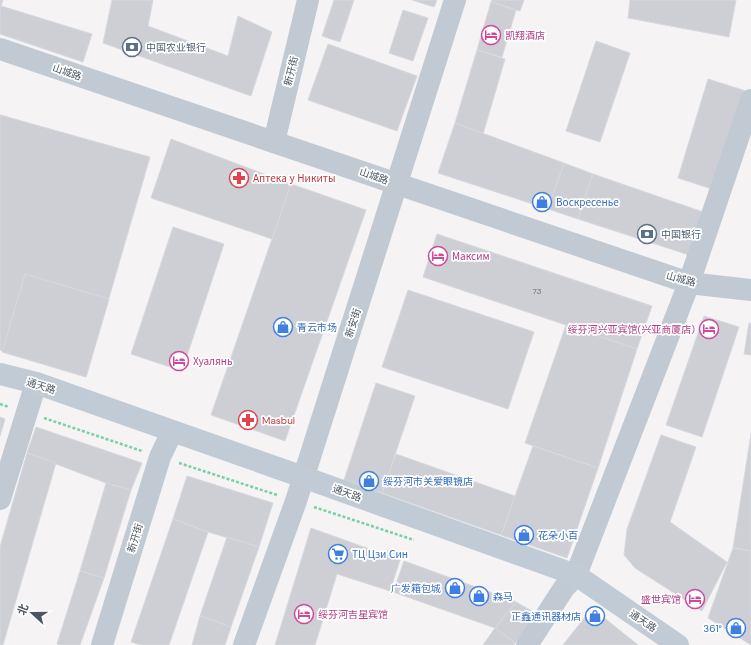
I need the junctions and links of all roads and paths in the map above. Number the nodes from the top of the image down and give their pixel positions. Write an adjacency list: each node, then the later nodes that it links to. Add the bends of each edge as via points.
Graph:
1 (308, 0): 5 (street, 新开街)
2 (456, 0): 6 (street, 新安街)
3 (0, 49): 5 (street, 山城路)
4 (751, 100): 7 (street)
5 (274, 142): 6 (street, 山城路)
6 (398, 184): 7 (street, 山城路); 15 (street, 新安街)
7 (689, 283): 8 (street, 山城路); 19 (street)
8 (751, 290)
9 (0, 374): 10 (main road, 通天路)
10 (36, 383): 12 (street); 13 (main road, 通天路)
11 (0, 404): 12 (path)
12 (27, 413): 14 (path); 16 (street)
13 (172, 432): 14 (street, 新开街); 15 (main road, 通天路)
14 (160, 456): 17 (path); 20 (street, 新开街)
15 (303, 477): 17 (street, 新安街); 19 (main road, 通天路)
16 (0, 499)
17 (296, 501): 18 (path); 21 (street, 新安街)
18 (415, 540)
19 (576, 575): 22 (street, via 564,588); 23 (main road, 通天路)
20 (102, 645)
21 (244, 645)
22 (527, 645)
23 (678, 645)

